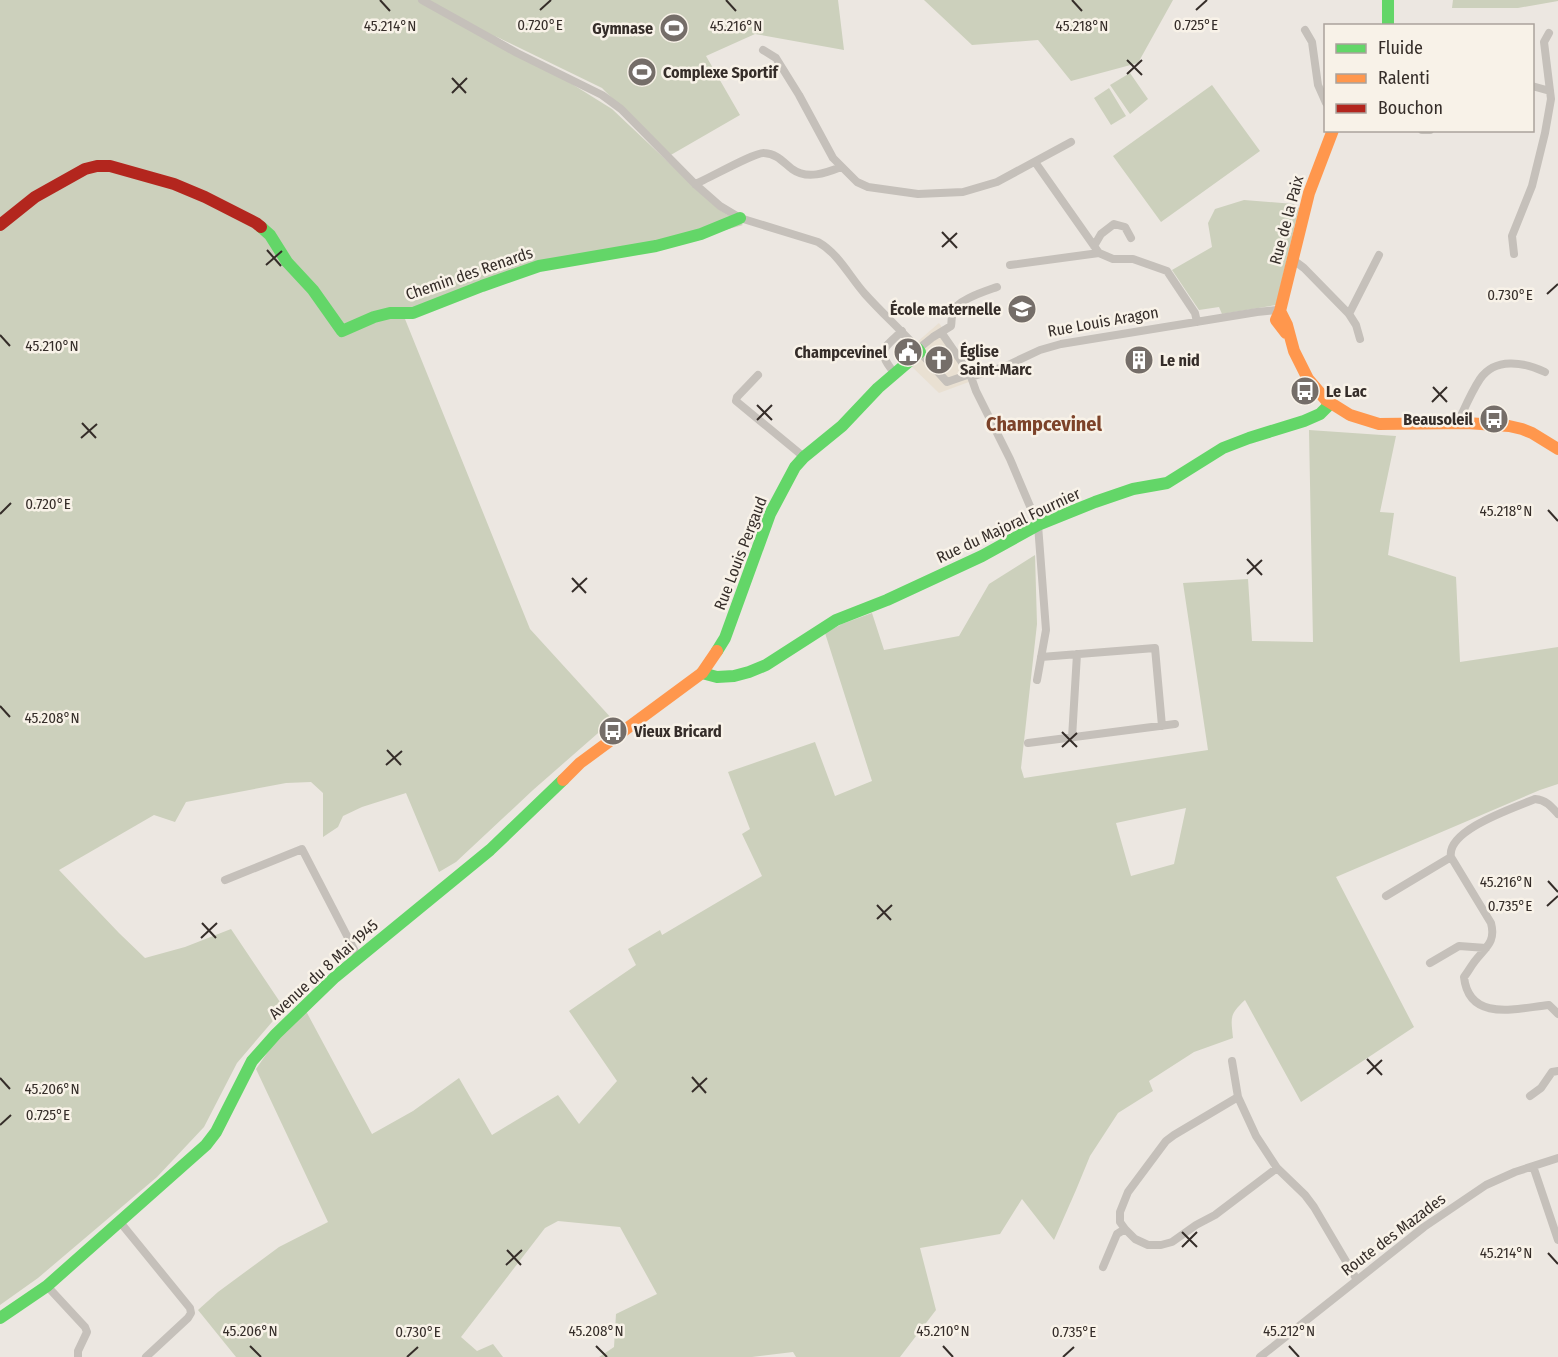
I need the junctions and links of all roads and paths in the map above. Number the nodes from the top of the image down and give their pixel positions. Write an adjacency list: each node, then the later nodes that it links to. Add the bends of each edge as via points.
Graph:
1 (422, 0): 14 (street, via 602,94)
2 (1388, 0): 3 (street)
3 (1387, 24)
4 (1305, 30): 9 (street, via 1312,42 1318,85)
5 (1549, 33): 8 (street, via 1544,42)
6 (763, 50): 13 (street, via 776,58)
7 (1534, 86): 8 (street)
8 (1550, 92): 19 (street, via 1532,186 1512,236)
9 (1324, 98)
10 (1332, 132): 21 (street, Rue de la Paix, via 1309,193)
11 (1071, 142): 12 (street)
12 (1035, 162): 13 (street, via 997,182 944,194 868,187); 18 (street)
13 (841, 167): 14 (street, via 807,175 794,171 778,156 762,152)
14 (695, 184): 15 (street)
15 (740, 218): 16 (street, Chemin des Renards, via 656,246 538,266 413,313 374,317 342,331 287,262 270,234 256,223 174,184 110,166 96,166 34,197); 27 (street, via 827,247 864,293)
16 (0, 225)
17 (1131, 238): 18 (street, via 1125,227 1114,224 1101,234)
18 (1097, 249): 22 (street); 26 (street, via 1113,259 1133,259 1167,271)
19 (1514, 254)
20 (1379, 255): 24 (street)
21 (1292, 259): 24 (street); 25 (street, Rue de la Paix)
22 (1010, 265)
23 (997, 287): 28 (street, via 959,303 951,315 951,326)
24 (1349, 314): 29 (street)
25 (1278, 316): 26 (street, Rue Louis Aragon, via 1277,310); 35 (street, via 1285,319 1306,376)
26 (1197, 322): 34 (street, Rue Louis Aragon, via 1061,344)
27 (902, 331): 30 (street); 32 (street, via 883,351 884,360)
28 (941, 332): 30 (street); 34 (street)
29 (1360, 339)
30 (919, 350): 32 (street, Rue Louis Pergaud); 34 (street, Rue Louis Aragon, via 947,382)
31 (1545, 372): 36 (street, via 1514,363 1496,366 1480,379)
32 (895, 374): 38 (street, Rue Louis Pergaud)
33 (758, 375): 38 (street, via 736,401)
34 (971, 376): 39 (street)
35 (1330, 404): 36 (street, via 1379,424); 39 (street, Rue du Majoral Fournier, via 1304,421 1223,448 1167,483 1133,489)
36 (1459, 423): 37 (street, via 1522,429)
37 (1558, 449)
38 (804, 457): 42 (street, Rue Louis Pergaud, via 770,514 730,626)
39 (1038, 525): 41 (street, via 1046,630); 42 (street, Rue du Majoral Fournier, via 982,556 836,620 749,672 717,677)
40 (1077, 654): 41 (street); 45 (street, via 1155,648); 46 (street)
41 (1041, 657): 43 (street)
42 (702, 673): 53 (street, Avenue du 8 Mai 1945, via 580,763 489,850)
43 (1037, 680)
44 (1175, 724): 45 (street)
45 (1162, 726): 46 (street)
46 (1072, 738): 47 (street)
47 (1028, 743)
48 (1558, 814): 49 (street, via 1550,804 1534,799 1464,832 1451,847)
49 (1451, 857): 51 (street); 52 (street, via 1491,923 1492,938)
50 (225, 880): 53 (street, via 302,849)
51 (1386, 896)
52 (1486, 948): 54 (street, via 1459,946); 56 (street, via 1464,977 1467,992 1483,1008)
53 (358, 957): 65 (street, Avenue du 8 Mai 1945, via 263,1047 206,1145)
54 (1430, 963)
55 (1558, 999): 56 (street)
56 (1549, 1005): 57 (street)
57 (1558, 1014)
58 (1232, 1060): 61 (street)
59 (1558, 1071): 60 (street, via 1552,1072)
60 (1530, 1096)
61 (1238, 1097): 64 (street); 66 (street, via 1167,1142 1128,1192 1120,1212)
62 (1558, 1158): 63 (street, Route des Mazades)
63 (1533, 1166): 67 (street); 69 (street, Route des Mazades, via 1486,1185)
64 (1277, 1168): 66 (street, via 1172,1242 1148,1245); 69 (street, via 1314,1207)
65 (120, 1222): 70 (street, Avenue du 8 Mai 1945); 73 (street, via 190,1308 188,1318)
66 (1125, 1229): 68 (street, via 1117,1234)
67 (1558, 1240)
68 (1102, 1267)
69 (1357, 1280): 74 (street, Route des Mazades)
70 (47, 1286): 71 (street, Avenue du 8 Mai 1945); 72 (street, via 85,1327 87,1332)
71 (0, 1318)
72 (78, 1357)
73 (146, 1357)
74 (1260, 1357)

